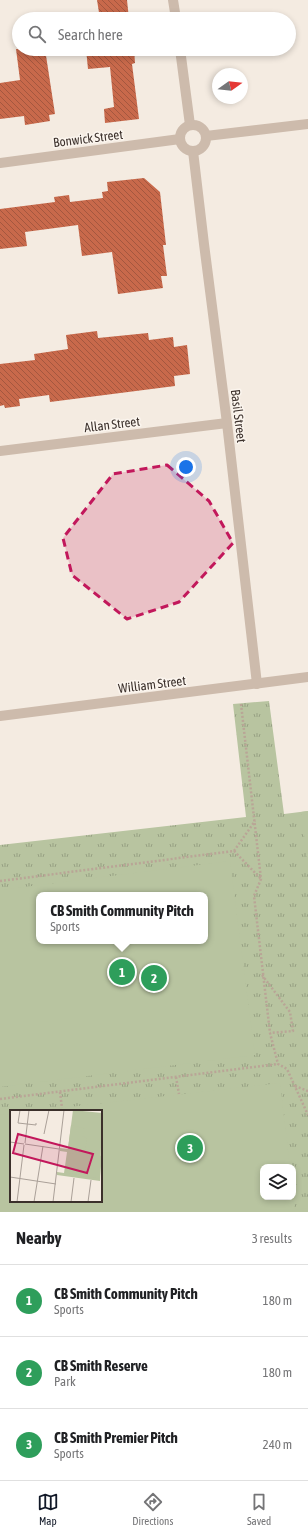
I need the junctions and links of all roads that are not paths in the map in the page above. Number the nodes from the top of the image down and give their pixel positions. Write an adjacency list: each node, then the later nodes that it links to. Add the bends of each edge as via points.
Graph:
1 (173, 0): 2 (street)
2 (175, 12)
3 (181, 56): 5 (street)
4 (308, 124): 6 (street)
5 (190, 125): 6 (street, via 202,128); 7 (street, via 182,130)
6 (206, 136): 8 (street, via 204,144)
7 (180, 139): 8 (street, via 184,148); 9 (street, Bonwick Street)
8 (193, 151): 10 (street, Basil Street)
9 (0, 163)
10 (227, 423): 11 (street, Allan Street); 13 (street, Basil Street)
11 (0, 451)
12 (308, 677): 13 (street, William Street)
13 (257, 684): 14 (street, William Street)
14 (0, 716)

